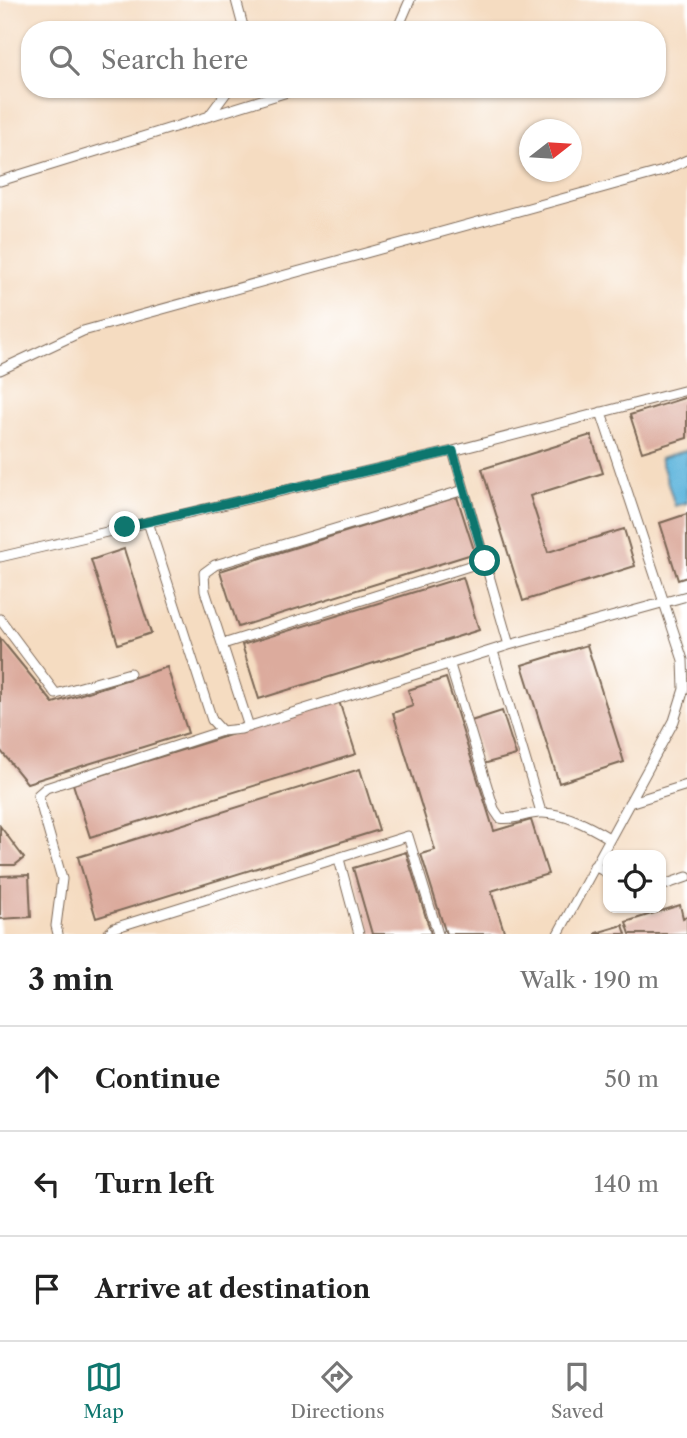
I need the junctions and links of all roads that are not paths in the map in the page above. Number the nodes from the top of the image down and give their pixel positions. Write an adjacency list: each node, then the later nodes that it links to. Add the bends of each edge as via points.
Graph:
1 (236, 0): 3 (lane)
2 (410, 0): 4 (lane)
3 (242, 21)
4 (401, 21)
5 (222, 98): 7 (lane)
6 (268, 98): 7 (lane)
7 (209, 116): 9 (lane)
8 (687, 160): 10 (lane, via 663,171 83,331)
9 (0, 181)
10 (0, 370)
11 (687, 390): 12 (lane)
12 (601, 412): 13 (lane); 19 (lane)
13 (453, 451): 14 (lane); 15 (lane)
14 (464, 490): 17 (lane); 21 (lane, via 215,565 204,573 205,591)
15 (148, 522): 16 (lane); 27 (lane, via 212,720)
16 (0, 557)
17 (485, 561): 21 (lane); 22 (lane)
18 (687, 596): 19 (lane)
19 (664, 602): 22 (lane); 29 (lane, via 683,660 684,689 674,721)
20 (0, 619): 25 (lane, via 56,694)
21 (223, 644): 26 (lane)
22 (509, 645): 23 (lane)
23 (493, 651): 24 (lane); 30 (lane)
24 (450, 665): 26 (lane); 30 (lane, via 494,810 500,818 513,820)
25 (130, 673)
26 (249, 727): 27 (lane)
27 (222, 732): 37 (lane, via 46,788 38,795 62,879)
28 (687, 785): 29 (lane)
29 (629, 803): 31 (lane)
30 (541, 812): 31 (lane, via 586,824)
31 (609, 838): 33 (lane)
32 (339, 859): 38 (lane, via 114,928); 39 (lane); 40 (lane, via 408,836)
33 (594, 866): 34 (lane); 41 (lane)
34 (603, 870)
35 (687, 877): 36 (lane)
36 (666, 884)
37 (58, 934)
38 (108, 934)
39 (359, 934)
40 (438, 934)
41 (558, 934)

